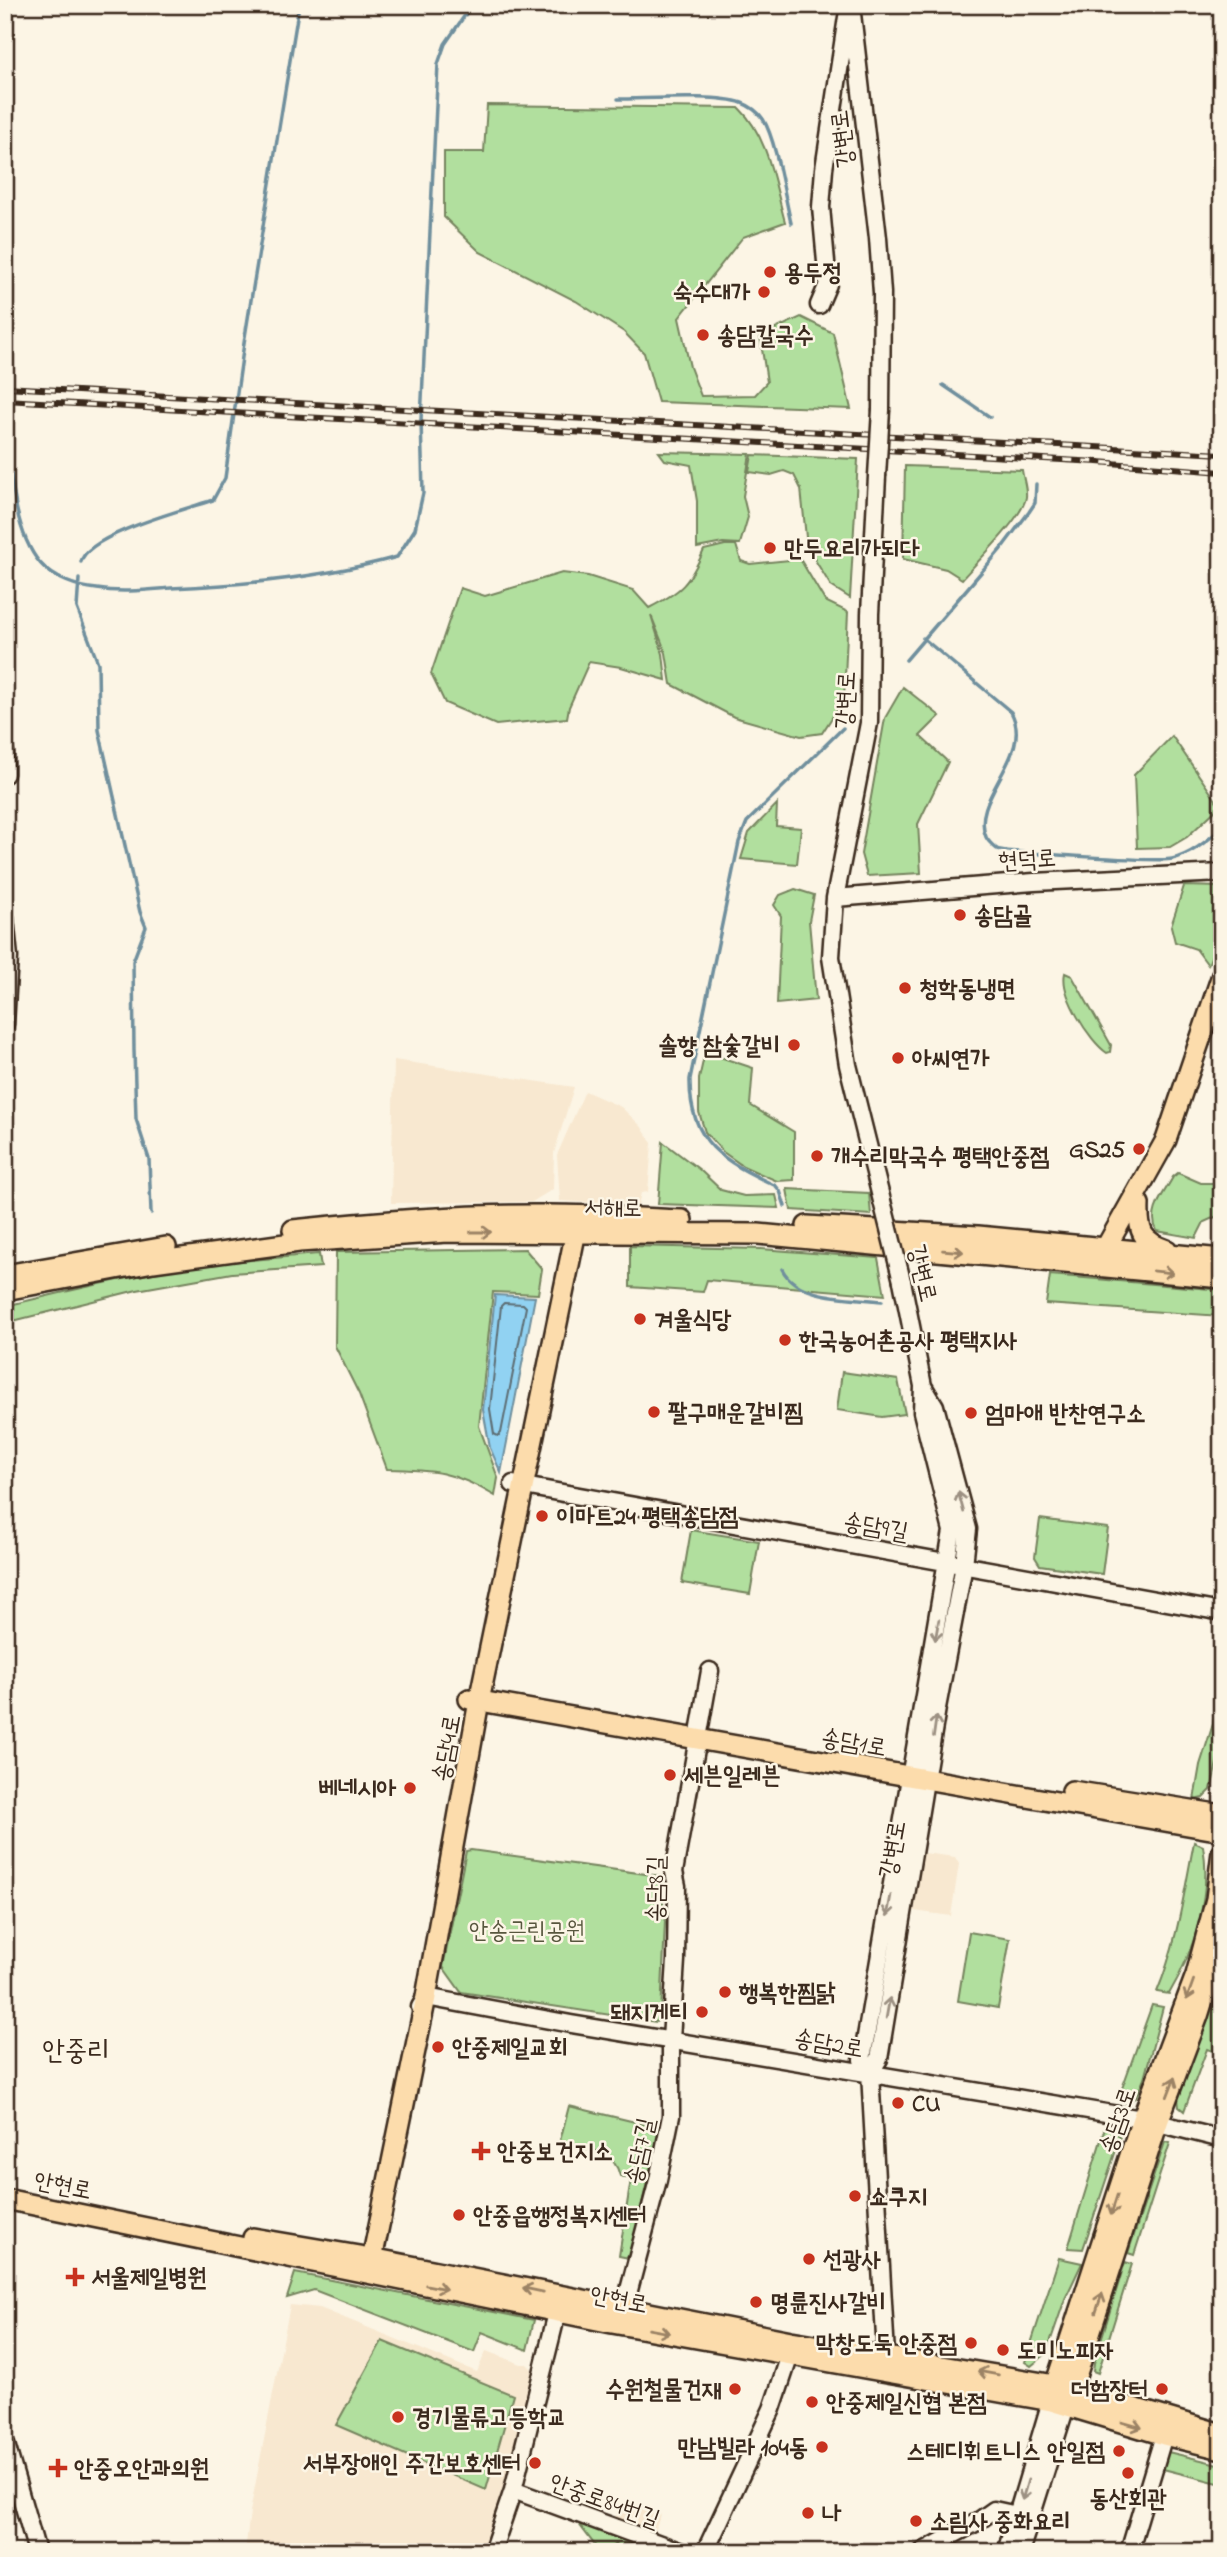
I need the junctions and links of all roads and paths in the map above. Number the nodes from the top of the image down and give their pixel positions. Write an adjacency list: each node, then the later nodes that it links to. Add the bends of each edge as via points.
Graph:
1 (850, 5): 2 (street, via 824,169 821,207 828,284); 6 (street, 강변로, bridge, via 879,252 881,410 869,723)
2 (819, 305)
3 (5, 752): 4 (street)
4 (5, 774)
5 (1222, 873): 6 (street, 현덕로)
6 (835, 898): 24 (street, 강변로, bridge, via 831,957 848,1065 923,1386 935,1406 968,1529)
7 (5, 918): 8 (street)
8 (6, 974): 11 (street)
9 (1222, 975): 12 (main road, via 1175,1119)
10 (1222, 989): 12 (main road, via 1188,1112 1174,1144)
11 (5, 1024)
12 (1134, 1207): 14 (main road, via 1105,1230); 15 (main road); 16 (main road, via 1145,1239)
13 (570, 1231): 15 (main road, 서해로, one-way to 15, via 758,1234); 20 (main road, 서해로, one-way to 13, via 299,1242 448,1232); 23 (main road, 송담4로)
14 (1066, 1245): 15 (main road, 서해로); 18 (main road, 서해로, via 761,1223 478,1216 290,1230)
15 (1105, 1257): 16 (main road, 서해로); 19 (main road, 서해로, one-way to 19)
16 (1188, 1257): 17 (main road, 서해로)
17 (1222, 1259)
18 (12, 1273)
19 (1222, 1278)
20 (55, 1280): 21 (main road, 서해로); 22 (main road)
21 (5, 1290)
22 (5, 1296)
23 (517, 1485): 24 (street, 송담9길); 27 (main road, 송담4로)
24 (956, 1564): 25 (street, 송담9길); 29 (street, 강변로, via 937,1708)
25 (1222, 1612)
26 (710, 1671): 28 (street)
27 (475, 1694): 28 (main road, 송담1로); 34 (main road, 송담4로); 35 (main road, 송담4로)
28 (699, 1735): 29 (main road, 송담1로); 36 (street, 송담8길, via 674,1872 676,1960)
29 (920, 1772): 30 (main road, 송담1로); 31 (main road, 송담1로); 37 (street, 강변로, via 862,2060)
30 (1222, 1815)
31 (1222, 1831)
32 (1222, 1852): 38 (main road, 송담3로, one-way to 38, via 1208,1937)
33 (1222, 1938): 38 (main road, 송담3로, one-way to 33, via 1198,2016)
34 (426, 1997): 35 (street); 36 (street, 송담2로); 42 (main road, 송담4로)
35 (415, 2014): 42 (main road, 송담4로)
36 (671, 2040): 37 (street, 송담2로); 44 (street, 송담7길, via 671,2116)
37 (870, 2073): 38 (street, 송담2로); 46 (street, 강변로)
38 (1150, 2121): 39 (street, 송담2로); 47 (main road, 송담3로)
39 (1222, 2139)
40 (5, 2188): 42 (main road, 안현로)
41 (5, 2199): 42 (main road, 안현로)
42 (365, 2265): 43 (main road, 안현로)
43 (560, 2304): 44 (main road, 안현로); 45 (main road, 안현로, one-way to 45); 52 (street)
44 (624, 2309): 45 (main road, 안현로)
45 (790, 2347): 46 (main road, 안현로); 47 (main road, 안현로); 57 (street, via 772,2409)
46 (886, 2356): 47 (main road, 안현로, one-way to 46)
47 (1061, 2396): 48 (main road, 안현로); 49 (main road, 안현로, one-way to 49); 53 (street)
48 (1222, 2434)
49 (1164, 2435): 51 (main road, 안현로); 61 (street)
50 (5, 2441): 54 (street)
51 (1222, 2449)
52 (513, 2490): 55 (street); 56 (street, 안중로84번길)
53 (1024, 2516): 58 (street, via 994,2510); 59 (street); 60 (street)
54 (37, 2552)
55 (492, 2552)
56 (682, 2552)
57 (705, 2552)
58 (922, 2552)
59 (1006, 2552)
60 (1020, 2552)
61 (1129, 2552)

